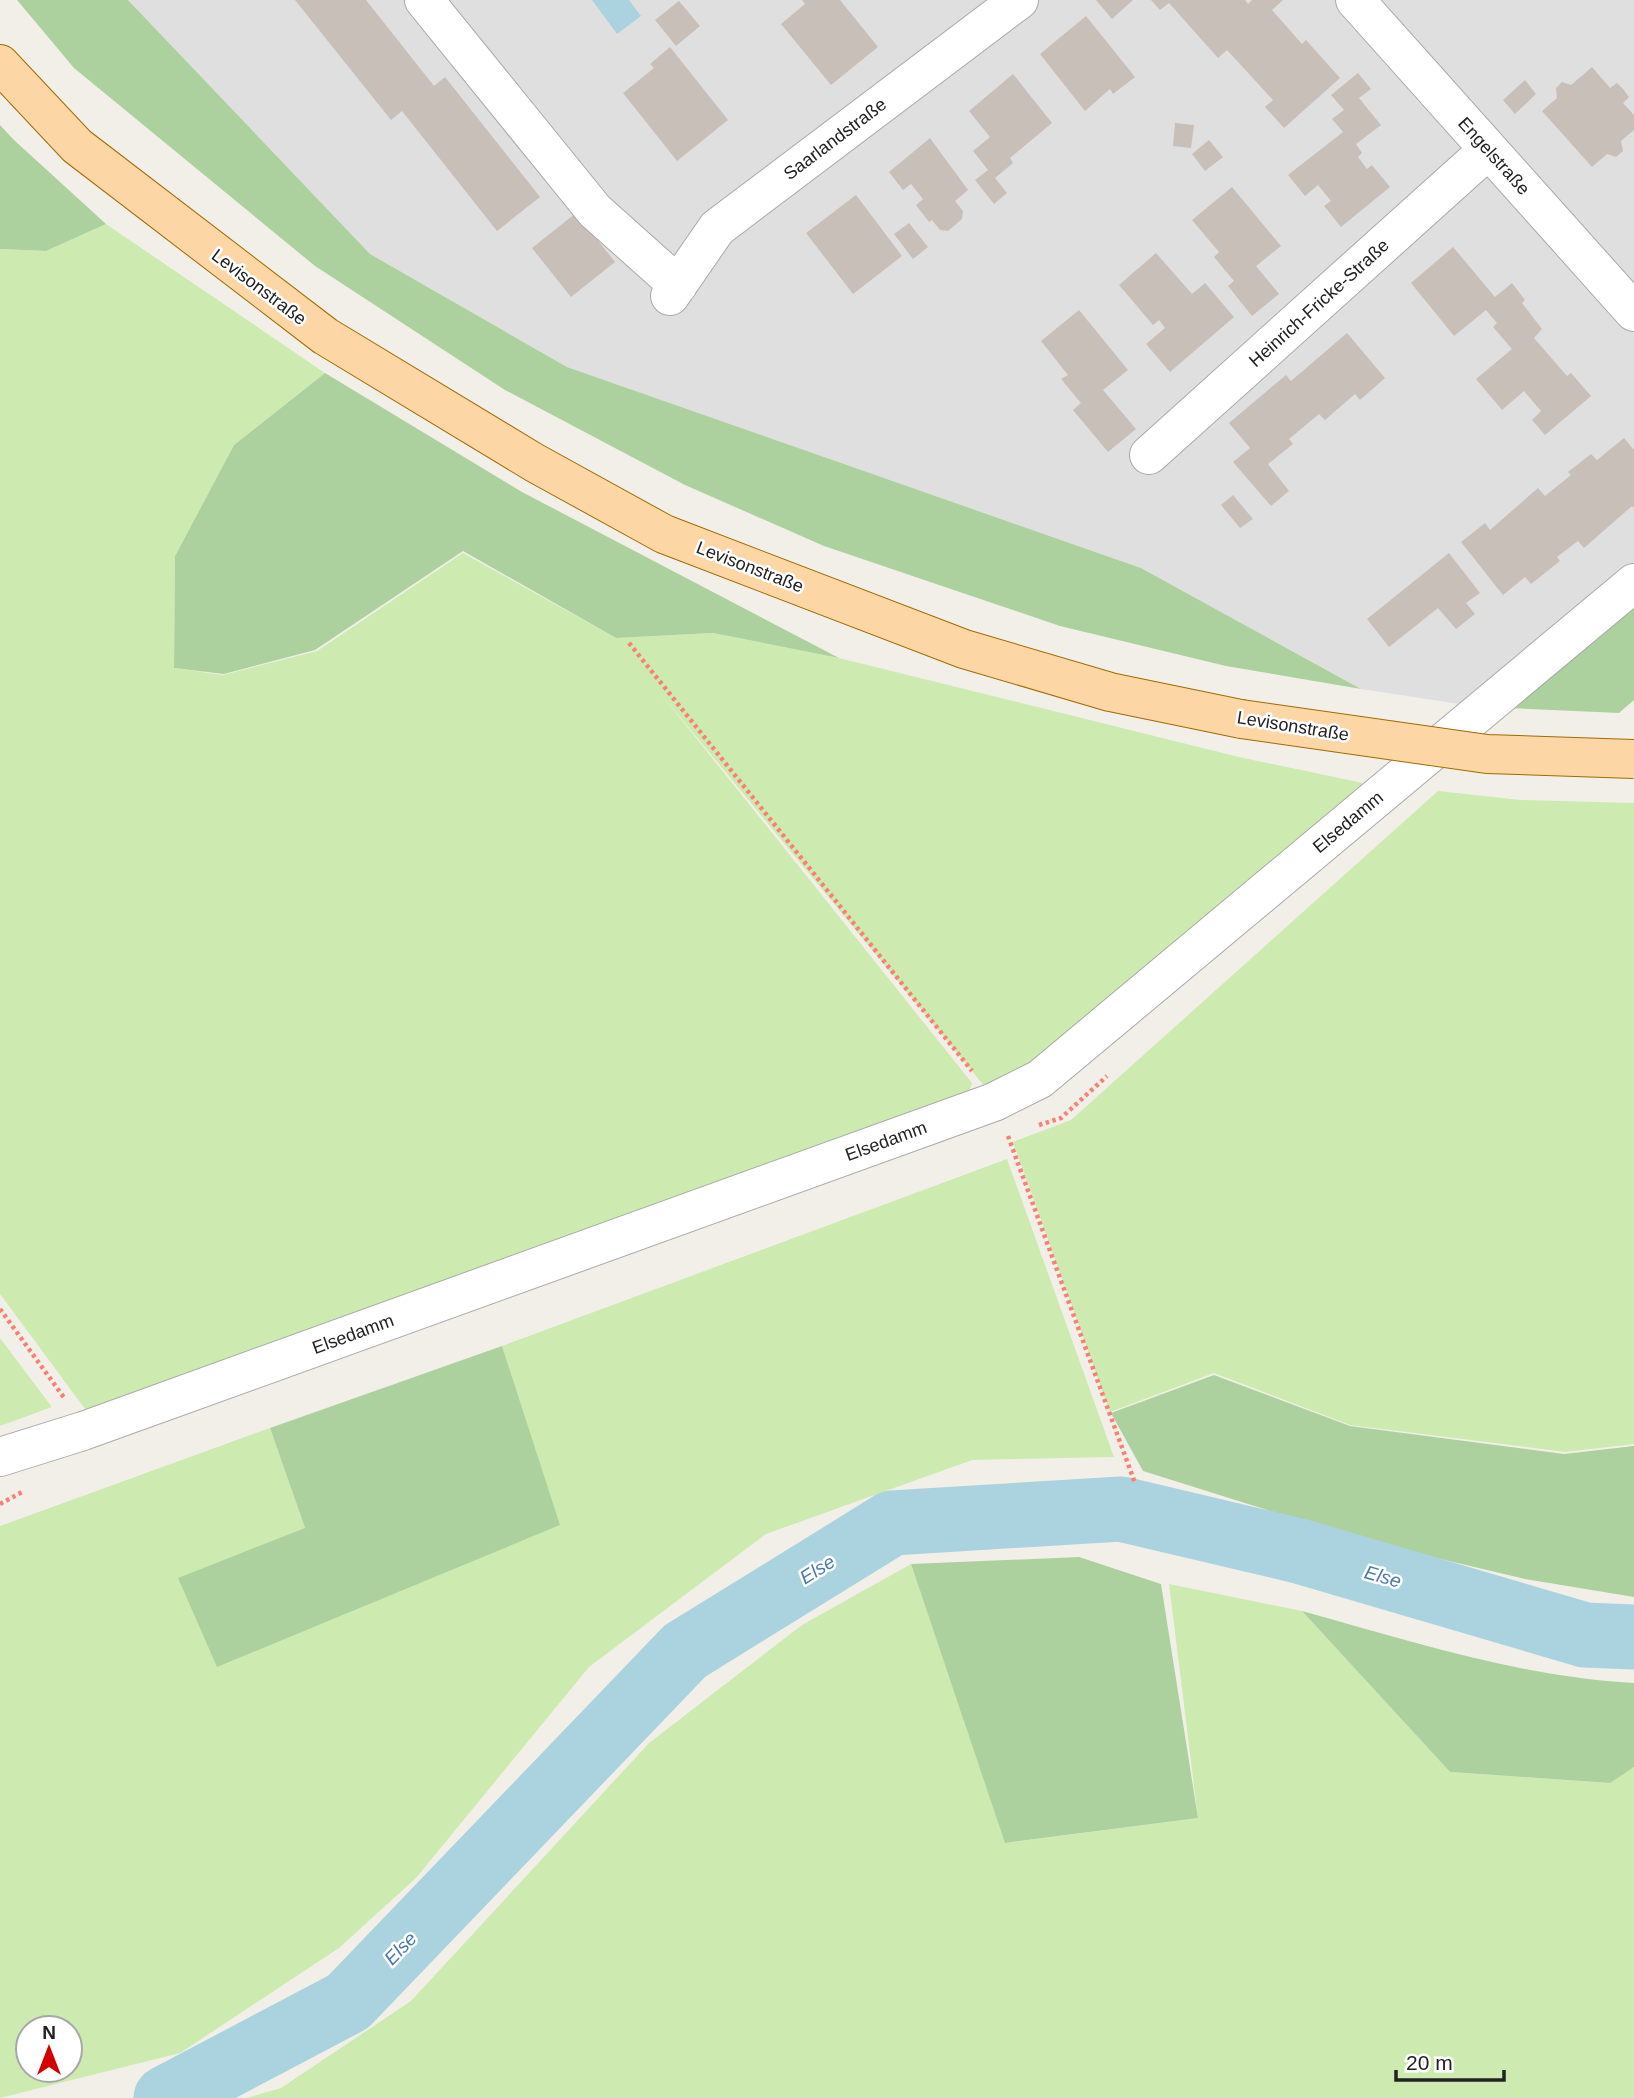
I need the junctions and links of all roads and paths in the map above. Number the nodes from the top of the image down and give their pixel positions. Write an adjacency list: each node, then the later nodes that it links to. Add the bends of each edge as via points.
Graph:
1 (424, 0): 2 (street, Saarlandstraße, via 595,211 674,290 717,228)
2 (1019, 0)
3 (1355, 0): 5 (street, Engelstraße)
4 (0, 64): 10 (main road, Levisonstraße, bridge, via 77,146 325,336 535,463 664,534 964,649 1110,692 1241,719 1487,754)
5 (1488, 150): 6 (street, Engelstraße); 7 (street, Heinrich-Fricke-Straße)
6 (1634, 312)
7 (1149, 455)
8 (1634, 583): 11 (street, Elsedamm, via 1040,1079)
9 (629, 643): 11 (path)
10 (1634, 759)
11 (1001, 1118): 13 (street, Elsedamm); 15 (path)
12 (0, 1309): 13 (path, via 57,1385)
13 (83, 1431): 14 (street, Elsedamm)
14 (0, 1457)
15 (1135, 1483)

